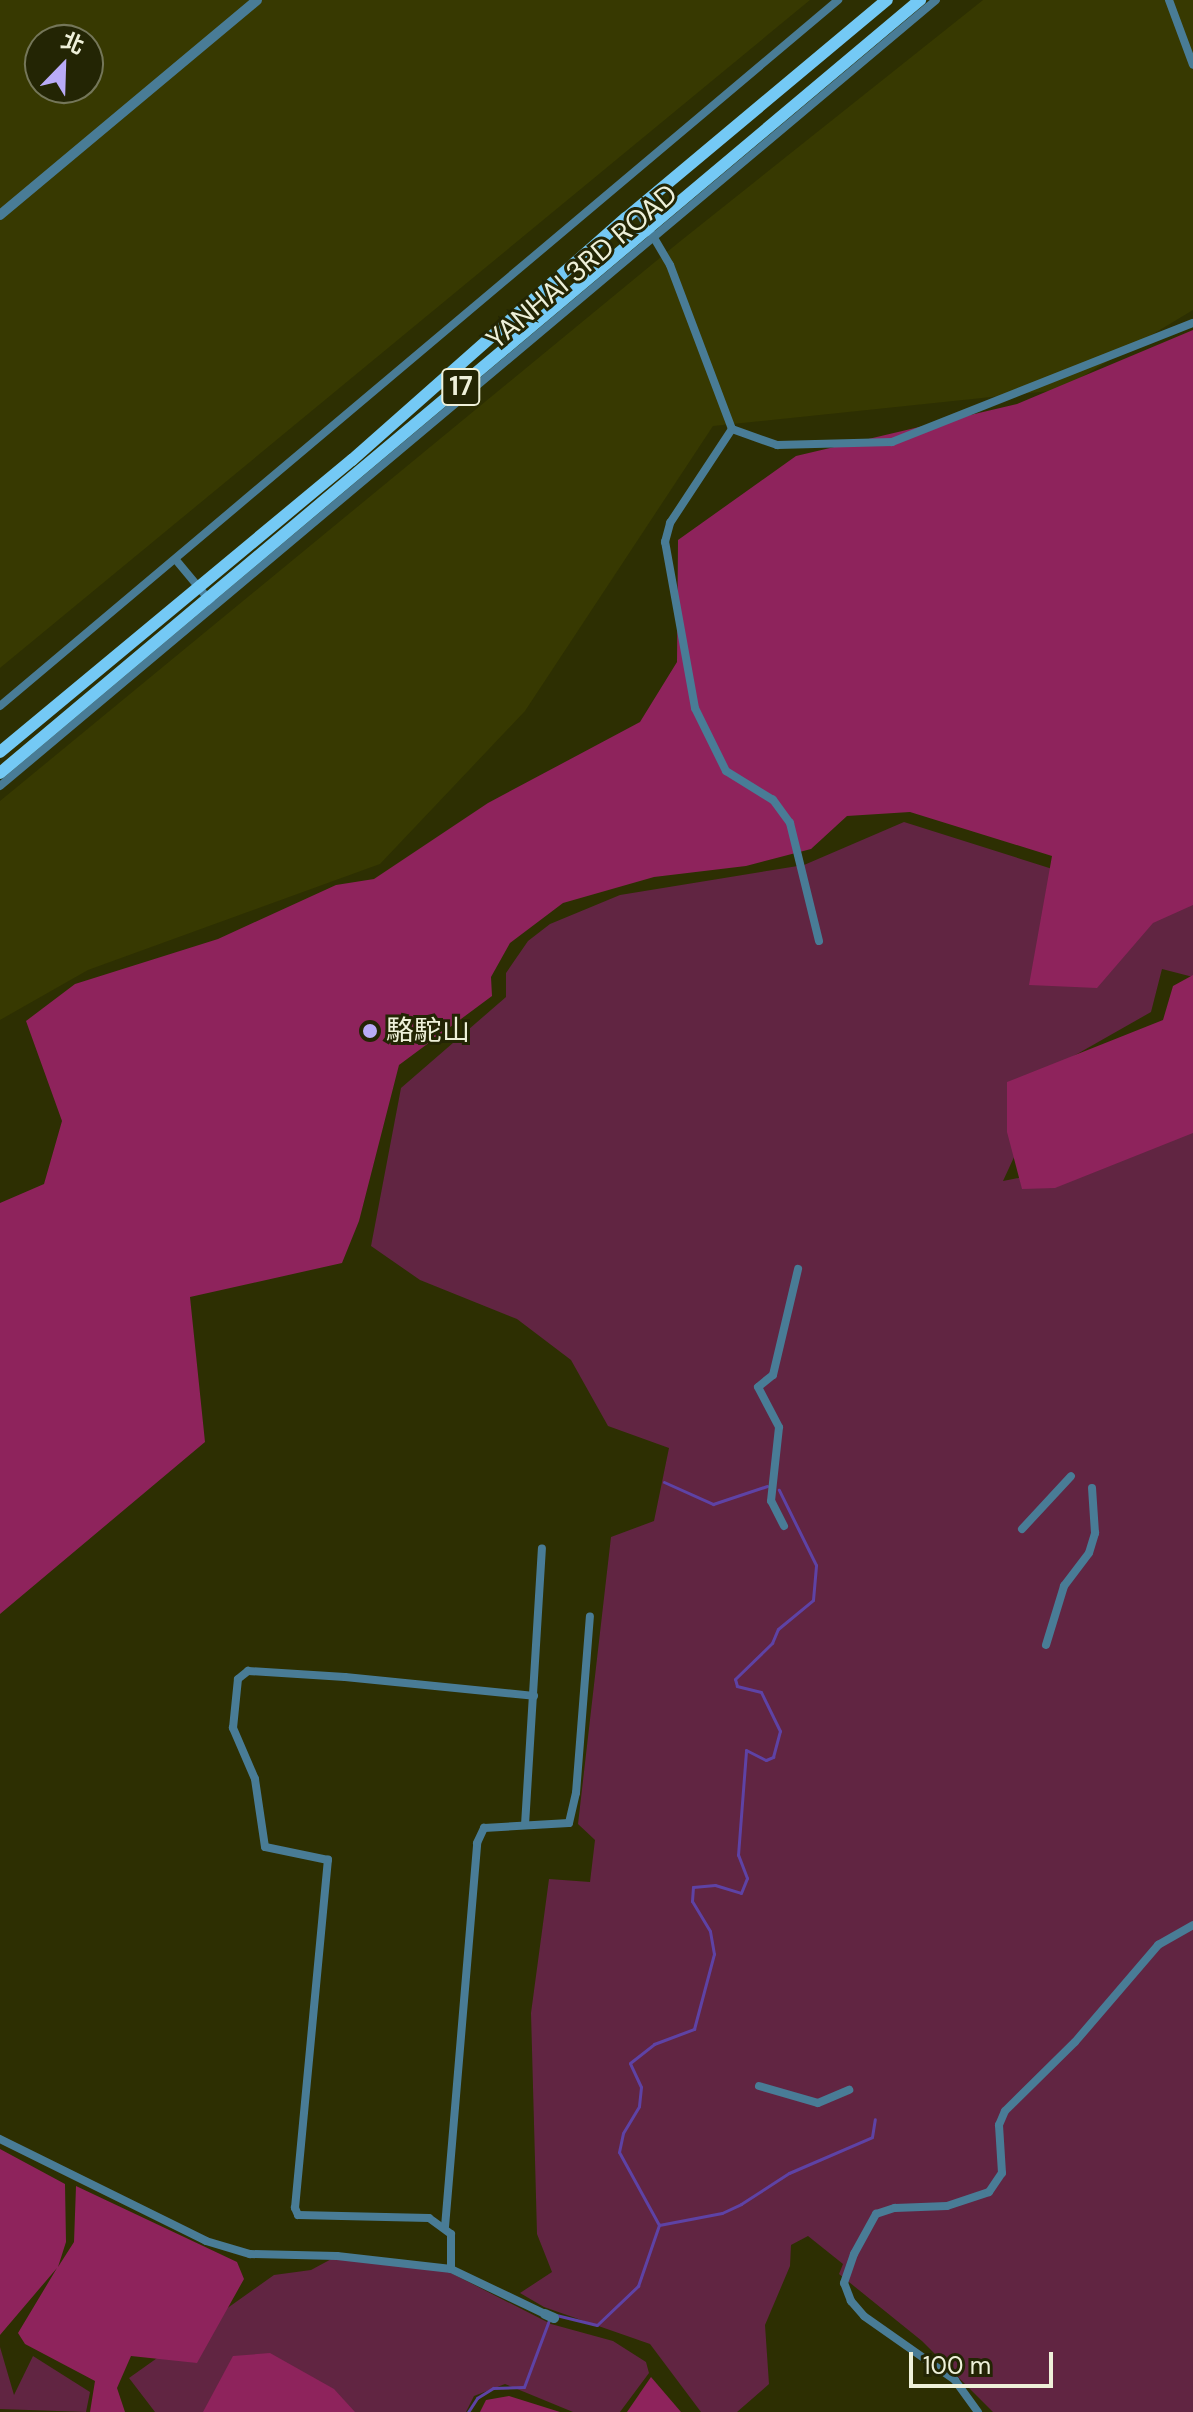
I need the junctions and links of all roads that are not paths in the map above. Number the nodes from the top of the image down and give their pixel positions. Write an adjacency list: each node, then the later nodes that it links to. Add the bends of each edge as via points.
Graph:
1 (257, 0): 9 (street)
2 (838, 0): 14 (street, YANHAI 3RD ROAD)
3 (887, 0): 8 (main road, YANHAI 3RD ROAD / 17)
4 (920, 0): 10 (main road, YANHAI 3RD ROAD / 17)
5 (936, 0): 11 (street, YANHAI 3RD ROAD)
6 (1169, 0): 7 (street)
7 (1193, 65)
8 (637, 209): 10 (street); 15 (main road, YANHAI 3RD ROAD / 17)
9 (0, 215)
10 (648, 223): 11 (street); 16 (main road, YANHAI 3RD ROAD / 17)
11 (656, 236): 13 (street); 16 (street, YANHAI 3RD ROAD)
12 (1193, 323): 13 (street, via 892,442 777,445)
13 (732, 429): 23 (street, via 670,523 665,542 695,708 726,771 773,800 790,823)
14 (176, 560): 15 (street); 19 (street, YANHAI 3RD ROAD)
15 (199, 587): 16 (street); 17 (main road, YANHAI 3RD ROAD / 17)
16 (212, 603): 18 (main road, YANHAI 3RD ROAD / 17)
17 (90, 677): 18 (street); 20 (main road, YANHAI 3RD ROAD / 17)
18 (103, 694): 21 (main road, YANHAI 3RD ROAD / 17); 22 (street, YANHAI 3RD ROAD)
19 (0, 706)
20 (0, 752)
21 (0, 773)
22 (0, 786)
23 (819, 941)
24 (798, 1269): 27 (street, via 773,1375 758,1387 779,1427 771,1501)
25 (1071, 1476): 28 (street)
26 (1092, 1488): 31 (street, via 1095,1533 1089,1553 1064,1586)
27 (784, 1526)
28 (1022, 1529)
29 (542, 1549): 32 (street)
30 (590, 1617): 33 (street, via 569,1823)
31 (1046, 1645)
32 (534, 1696): 33 (street); 38 (street, via 248,1671 238,1679 233,1728 255,1779 265,1847 328,1860 295,2208 298,2215 429,2218)
33 (525, 1825): 38 (street, via 484,1828 477,1843)
34 (1193, 1925): 41 (street, via 1158,1945 1075,2042 1005,2111 999,2125 1002,2173 989,2192 947,2206 876,2214 854,2254 844,2283 851,2301 864,2316 955,2380)
35 (759, 2086): 36 (street, via 818,2103)
36 (849, 2090)
37 (0, 2139): 39 (street, via 157,2220 250,2254 337,2256)
38 (445, 2227): 39 (street, via 451,2234)
39 (451, 2269): 40 (street)
40 (549, 2316)
41 (978, 2412)

